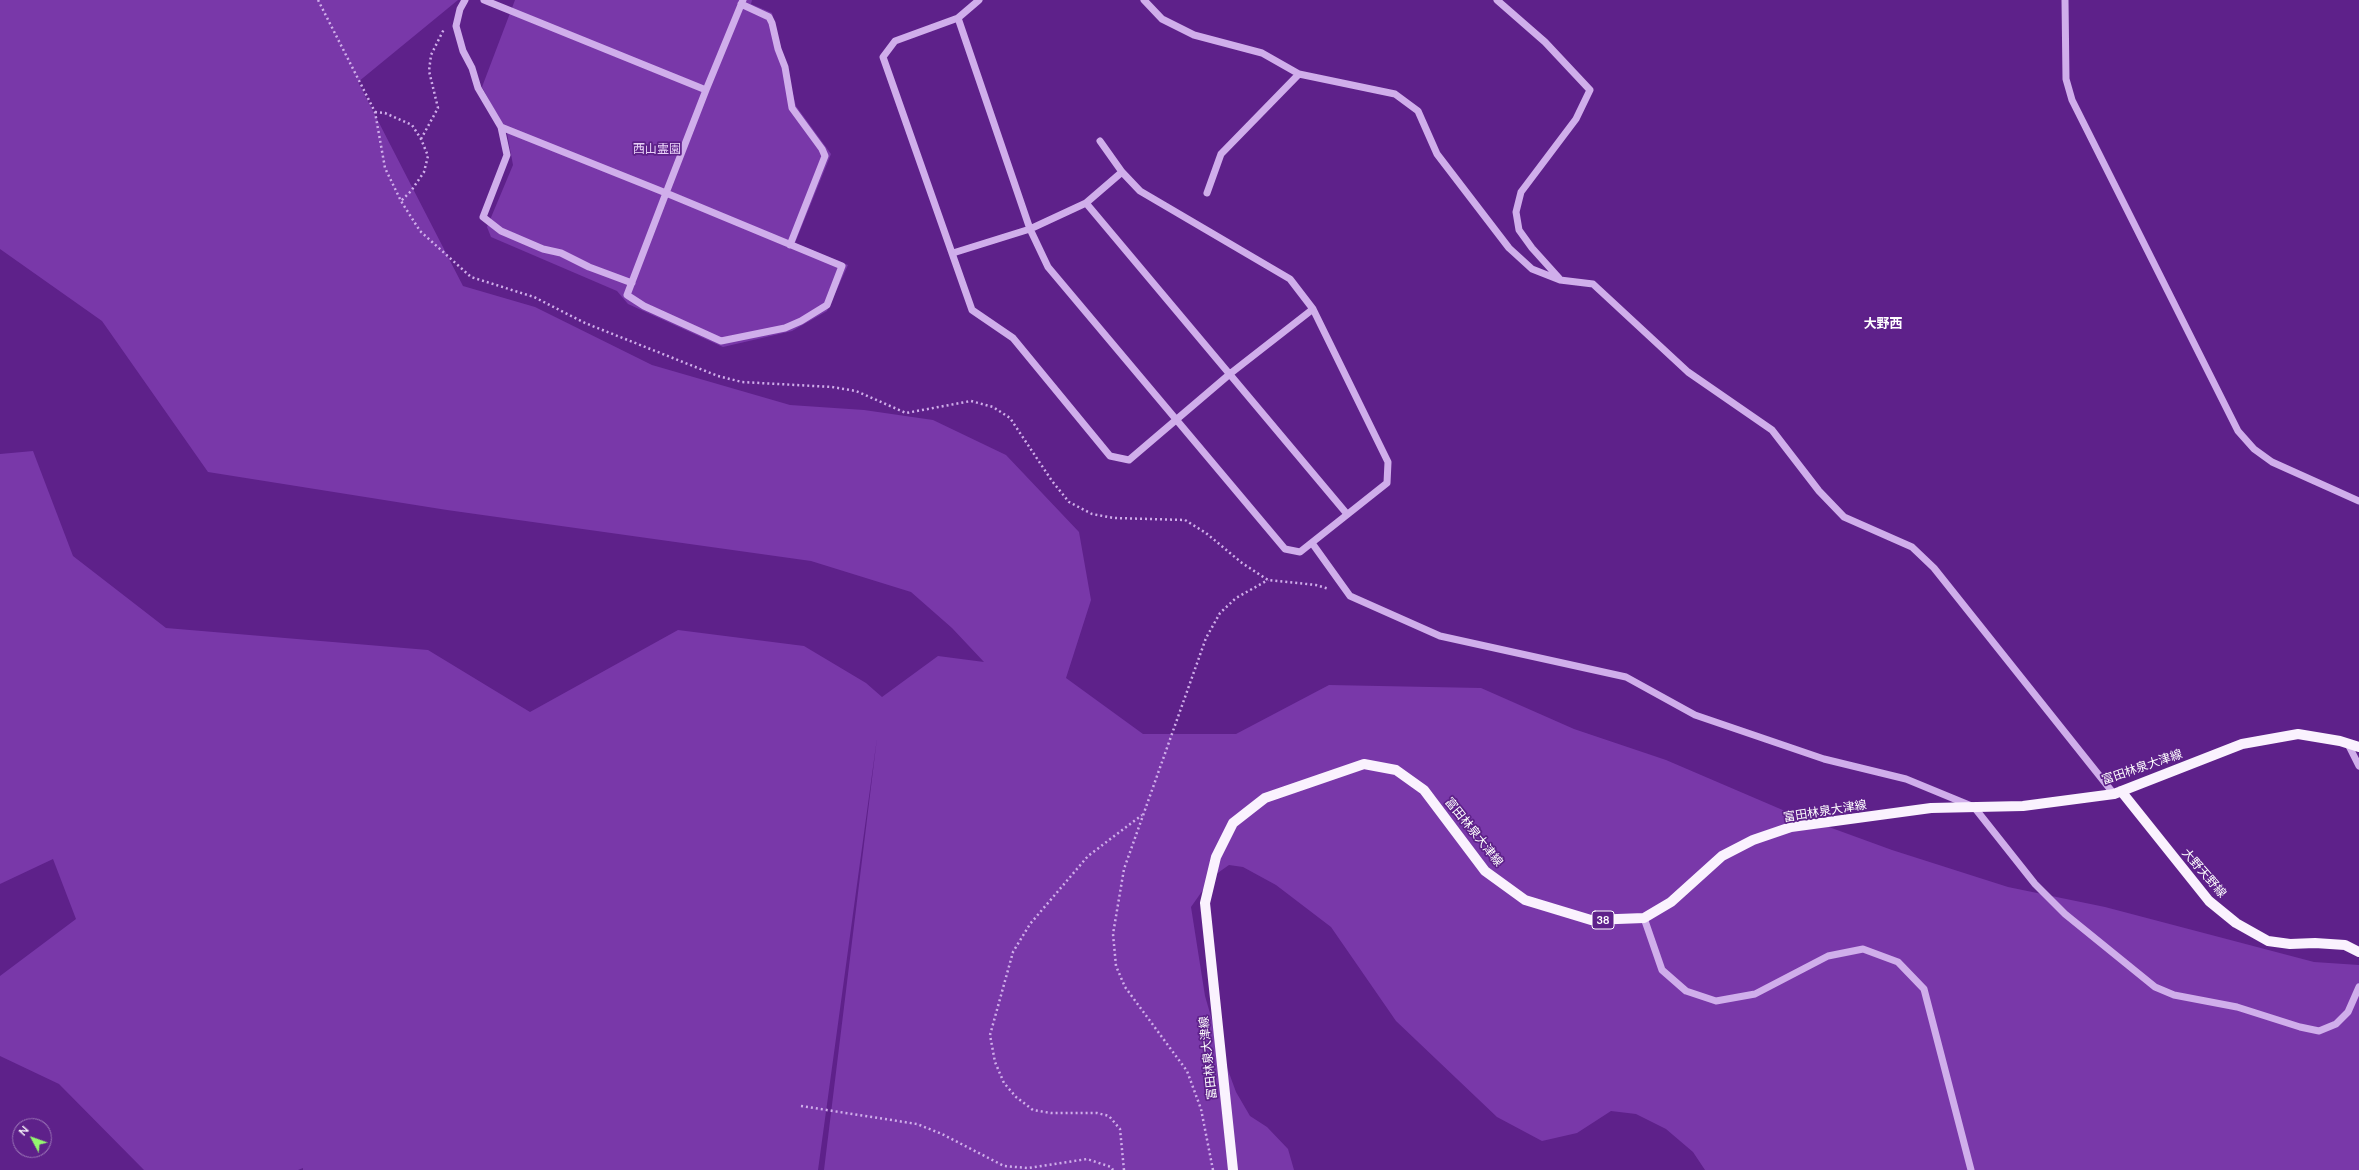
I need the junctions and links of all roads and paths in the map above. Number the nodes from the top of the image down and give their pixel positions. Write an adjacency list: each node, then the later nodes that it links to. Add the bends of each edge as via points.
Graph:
1 (465, 0): 13 (street, via 456,26 478,88)
2 (484, 0): 11 (street)
3 (979, 0): 8 (street)
4 (1144, 0): 10 (street, via 1162,19 1194,35 1262,53)
5 (1497, 0): 24 (street, via 1545,42 1590,90 1576,119 1521,192 1516,212 1519,230)
6 (2065, 0): 29 (street, via 2066,79 2072,100 2238,431 2254,449 2272,462)
7 (742, 2): 11 (street); 22 (street, via 768,17 772,23 778,49 786,67 792,108 825,156)
8 (958, 18): 21 (street); 23 (street, via 895,41 883,57)
9 (445, 27): 14 (path, via 431,55 429,72 438,108)
10 (1299, 74): 18 (street, via 1221,154); 24 (street, via 1395,94 1418,111 1437,154 1509,248 1532,269)
11 (706, 90): 17 (street)
12 (375, 112): 14 (path, via 385,113 412,126)
13 (500, 127): 17 (street); 25 (street, via 507,155 483,217 501,231)
14 (421, 139): 19 (path, via 428,156 424,172)
15 (1100, 141): 16 (street)
16 (1122, 172): 20 (street); 26 (street, via 1140,191 1290,279)
17 (666, 193): 22 (street); 25 (street)
18 (1207, 193)
19 (401, 201)
20 (1086, 203): 21 (street); 27 (street)
21 (1030, 229): 23 (street); 28 (street, via 1048,267)
22 (790, 245): 25 (street, via 842,266 827,305 785,328 721,340 644,306 627,295)
23 (953, 253): 28 (street, via 972,310 1012,338 1110,456 1129,460)
24 (1560, 280): 36 (street, via 1593,284 1688,372 1772,430 1819,491 1844,517 1912,547 1923,557)
25 (632, 283)
26 (1313, 309): 27 (street); 30 (street, via 1388,462 1387,483)
27 (1231, 373): 28 (street); 30 (street)
28 (1175, 420): 31 (street, via 1285,549 1300,552)
29 (2359, 501)
30 (1347, 514): 31 (street)
31 (1312, 542): 32 (street)
32 (1350, 596): 37 (street, via 1440,636 1626,677 1695,715 1824,759 1906,779); 38 (path, via 1316,585 1268,580 1236,598 1220,613 1206,638)
33 (2348, 744): 34 (main road, 富田林泉大津線 / 38); 35 (street); 36 (main road, 富田林泉大津線 / 38, via 2298,734 2242,744)
34 (2359, 747)
35 (2359, 766)
36 (2117, 792): 37 (main road, 富田林泉大津線 / 38, via 2023,806); 40 (main road, 大野天野線, via 2209,901 2236,923 2268,941 2344,946)
37 (1974, 807): 39 (main road, 富田林泉大津線 / 38, via 1931,808 1791,827 1753,840 1722,856 1671,902); 41 (street, via 2035,884 2065,914 2155,987 2174,995 2237,1007 2320,1031 2336,1024 2348,1012)
38 (1142, 815): 44 (path, via 1088,856 1030,924 1013,952 990,1035 995,1062 1004,1083 1016,1097 1033,1110 1109,1116 1120,1129); 45 (path, via 1124,869 1113,934 1116,966 1125,987 1187,1072 1201,1109)
39 (1644, 918): 46 (main road, 富田林泉大津線 / 38, via 1591,920 1525,900 1485,871 1424,790 1396,770 1364,764 1265,798 1233,823 1216,857 1205,903); 47 (street, via 1662,970 1686,991 1716,1001 1755,994 1828,956 1863,949 1898,962 1924,989)
40 (2359, 952)
41 (2359, 987)
42 (801, 1106): 43 (path, via 917,1124 1004,1166 1028,1168 1087,1159)
43 (1113, 1170)
44 (1124, 1170)
45 (1213, 1170)
46 (1233, 1170)
47 (1971, 1170)

